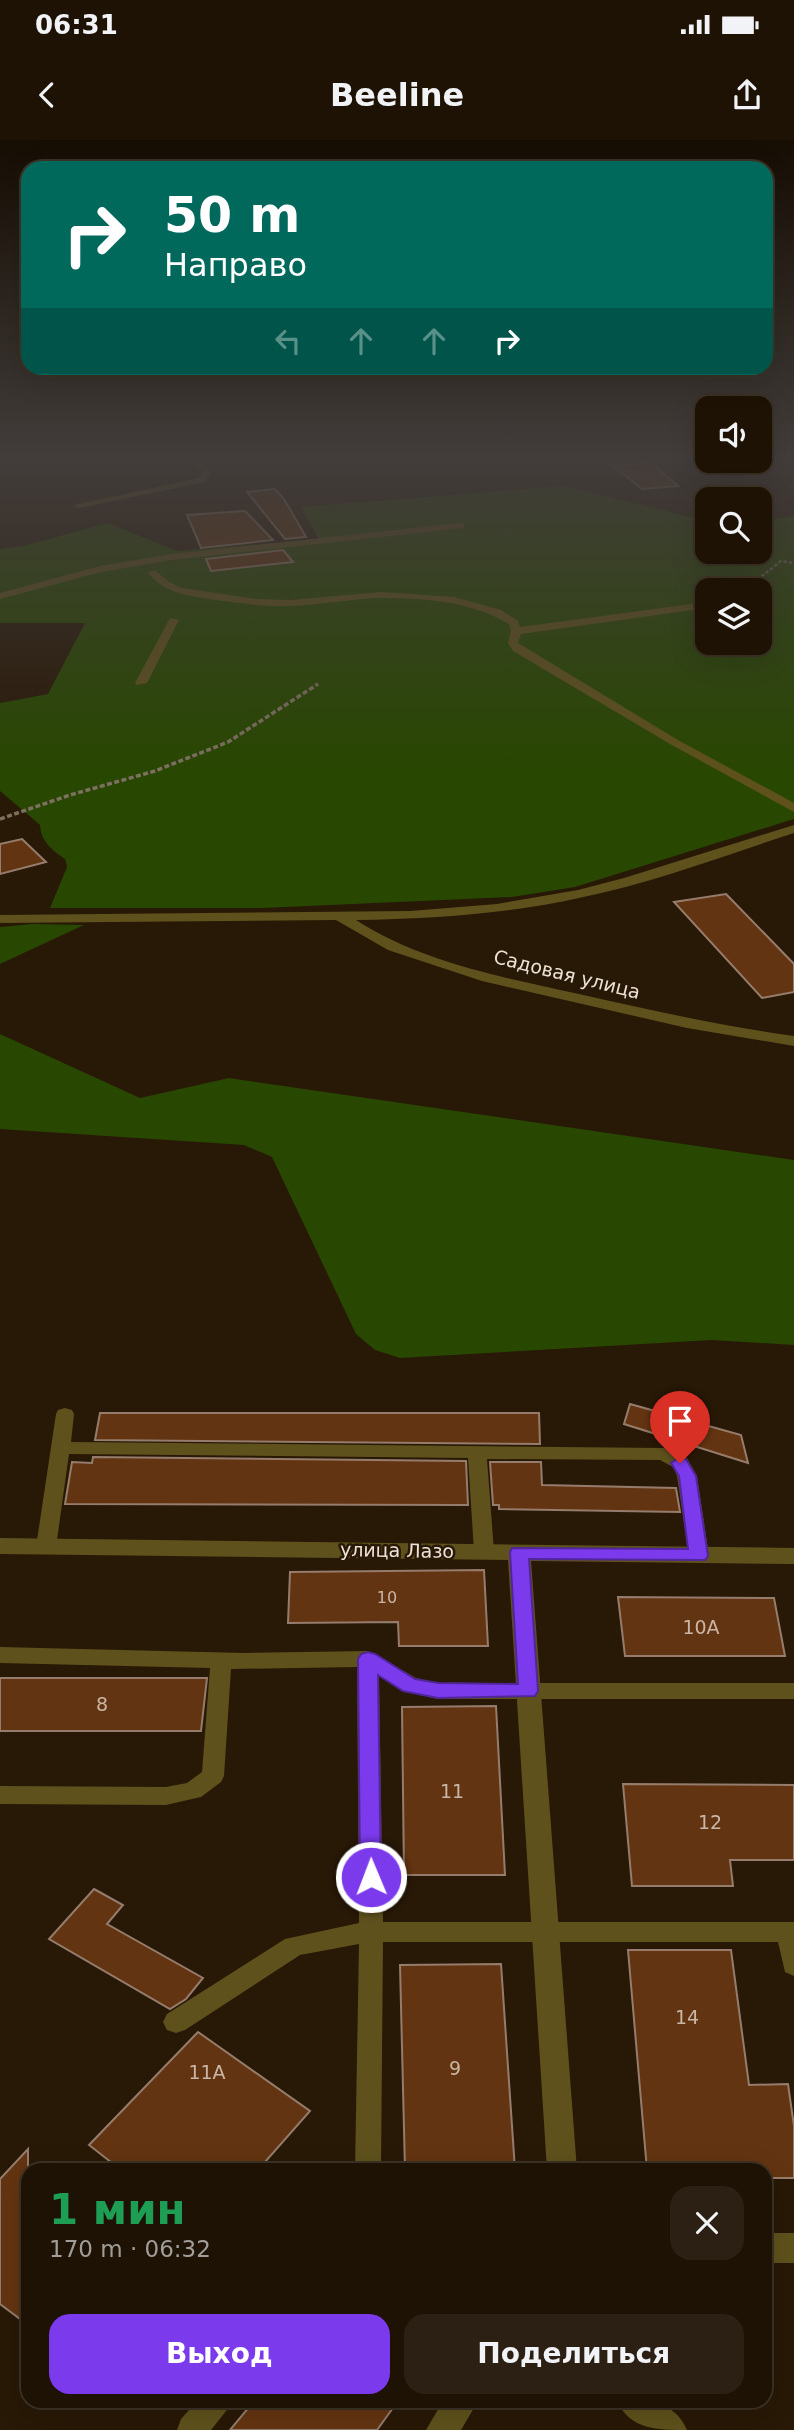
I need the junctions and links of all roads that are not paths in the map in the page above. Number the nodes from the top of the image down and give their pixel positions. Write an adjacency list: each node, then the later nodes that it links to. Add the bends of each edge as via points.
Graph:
1 (145, 561): 3 (street)
2 (153, 573): 8 (lane, via 169,588 255,602 385,596 453,601 494,610 514,623 517,649)
3 (0, 596)
4 (695, 607): 6 (lane)
5 (174, 620): 7 (lane)
6 (517, 631)
7 (141, 683)
8 (794, 808)
9 (794, 829): 10 (street, via 629,881 544,901 460,912)
10 (340, 916): 11 (street); 12 (street, Садовая улица, via 364,934 390,945 519,985 723,1031)
11 (0, 919)
12 (794, 1041)
13 (65, 1414): 14 (lane)
14 (62, 1448): 15 (lane); 16 (lane)
15 (477, 1451): 18 (lane); 20 (lane, via 664,1454 680,1463 687,1476)
16 (46, 1547): 17 (street, улица Лазо); 18 (street, улица Лазо)
17 (0, 1548)
18 (484, 1551): 19 (street, улица Лазо)
19 (519, 1552): 20 (street, улица Лазо); 25 (street)
20 (698, 1556): 21 (street, улица Лазо)
21 (794, 1556)
22 (0, 1655): 24 (lane)
23 (368, 1659): 24 (lane); 25 (lane, via 410,1685 438,1691); 28 (lane)
24 (220, 1660): 27 (lane, via 213,1776 193,1791 166,1796)
25 (528, 1691): 26 (lane); 29 (street)
26 (794, 1691)
27 (0, 1795)
28 (372, 1932): 29 (lane); 32 (lane, via 293,1946); 33 (lane)
29 (545, 1932): 30 (lane); 34 (street)
30 (791, 1932): 31 (lane)
31 (794, 1965)
32 (176, 2022)
33 (368, 2163)
34 (562, 2163)
35 (772, 2248): 36 (street)
36 (794, 2248)
37 (210, 2408): 40 (lane)
38 (457, 2408): 41 (street)
39 (641, 2408): 42 (lane)
40 (192, 2430)
41 (442, 2430)
42 (671, 2430)

